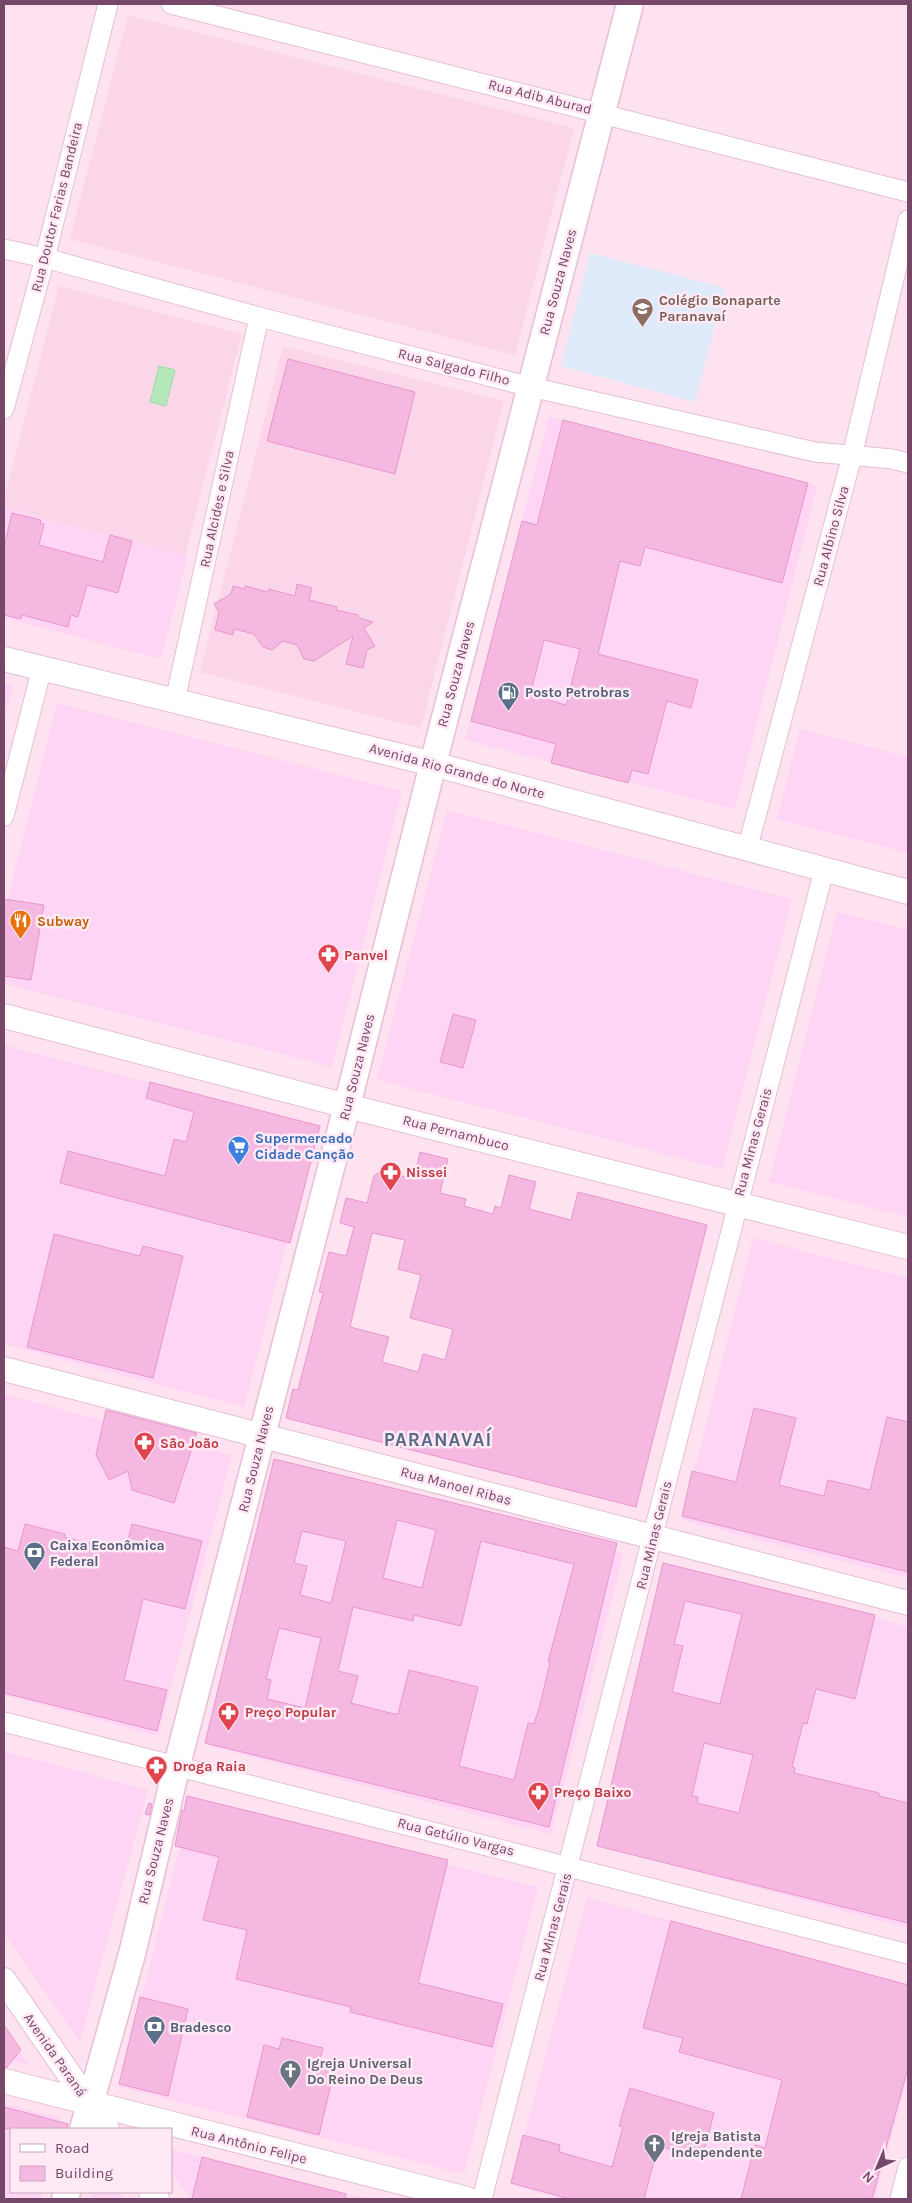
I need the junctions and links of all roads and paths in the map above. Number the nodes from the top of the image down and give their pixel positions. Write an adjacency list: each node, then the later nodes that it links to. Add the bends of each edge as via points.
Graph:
1 (108, 4): 8 (street, Rua Doutor Farias Bandeira)
2 (171, 4): 4 (street, Rua Adib Aburad)
3 (630, 4): 4 (main road, Rua Souza Naves)
4 (602, 113): 5 (street, Rua Adib Aburad); 10 (main road, Rua Souza Naves)
5 (908, 192)
6 (908, 220): 12 (street, Rua Albino Silva)
7 (4, 249): 8 (street, Rua Salgado Filho)
8 (45, 258): 9 (street, Rua Salgado Filho); 11 (street, Rua Doutor Farias Bandeira)
9 (259, 318): 10 (street, Rua Salgado Filho); 16 (street, Rua Alcides e Silva)
10 (531, 387): 12 (street, Rua Salgado Filho, via 814,452); 17 (main road, Rua Souza Naves)
11 (4, 408)
12 (852, 456): 13 (street, Rua Salgado Filho); 19 (street, Rua Albino Silva)
13 (908, 463)
14 (4, 659): 15 (street, Avenida Rio Grande do Norte)
15 (42, 668): 16 (street, Avenida Rio Grande do Norte); 18 (street)
16 (175, 701): 17 (street, Avenida Rio Grande do Norte)
17 (433, 764): 19 (street, Avenida Rio Grande do Norte); 23 (main road, Rua Souza Naves)
18 (4, 816)
19 (747, 850): 20 (street, Avenida Rio Grande do Norte)
20 (824, 870): 21 (street, Avenida Rio Grande do Norte); 24 (street, Rua Minas Gerais)
21 (908, 892)
22 (4, 1016): 23 (street, Rua Pernambuco)
23 (348, 1106): 24 (street, Rua Pernambuco); 27 (main road, Rua Souza Naves)
24 (737, 1203): 25 (street, Rua Pernambuco); 28 (street, Rua Minas Gerais)
25 (908, 1247)
26 (4, 1369): 27 (street, Rua Manoel Ribas)
27 (262, 1436): 28 (street, Rua Manoel Ribas); 31 (main road, Rua Souza Naves)
28 (653, 1537): 29 (street, Rua Manoel Ribas); 32 (street, Rua Minas Gerais)
29 (908, 1603)
30 (4, 1722): 31 (street, Rua Getúlio Vargas)
31 (177, 1766): 32 (street, Rua Getúlio Vargas); 36 (main road, Rua Souza Naves, via 132,1954)
32 (569, 1866): 33 (street, Rua Getúlio Vargas); 41 (street, Rua Minas Gerais)
33 (908, 1954)
34 (4, 1980): 36 (street, Avenida Paraná)
35 (4, 2081): 36 (street, Rua Antônio Felipe)
36 (90, 2104): 37 (main road, Rua Souza Naves); 38 (street, Avenida Paraná); 40 (street, Rua Antônio Felipe)
37 (83, 2128)
38 (106, 2128)
39 (908, 2167): 42 (street)
40 (467, 2199)
41 (482, 2199)
42 (900, 2199)

